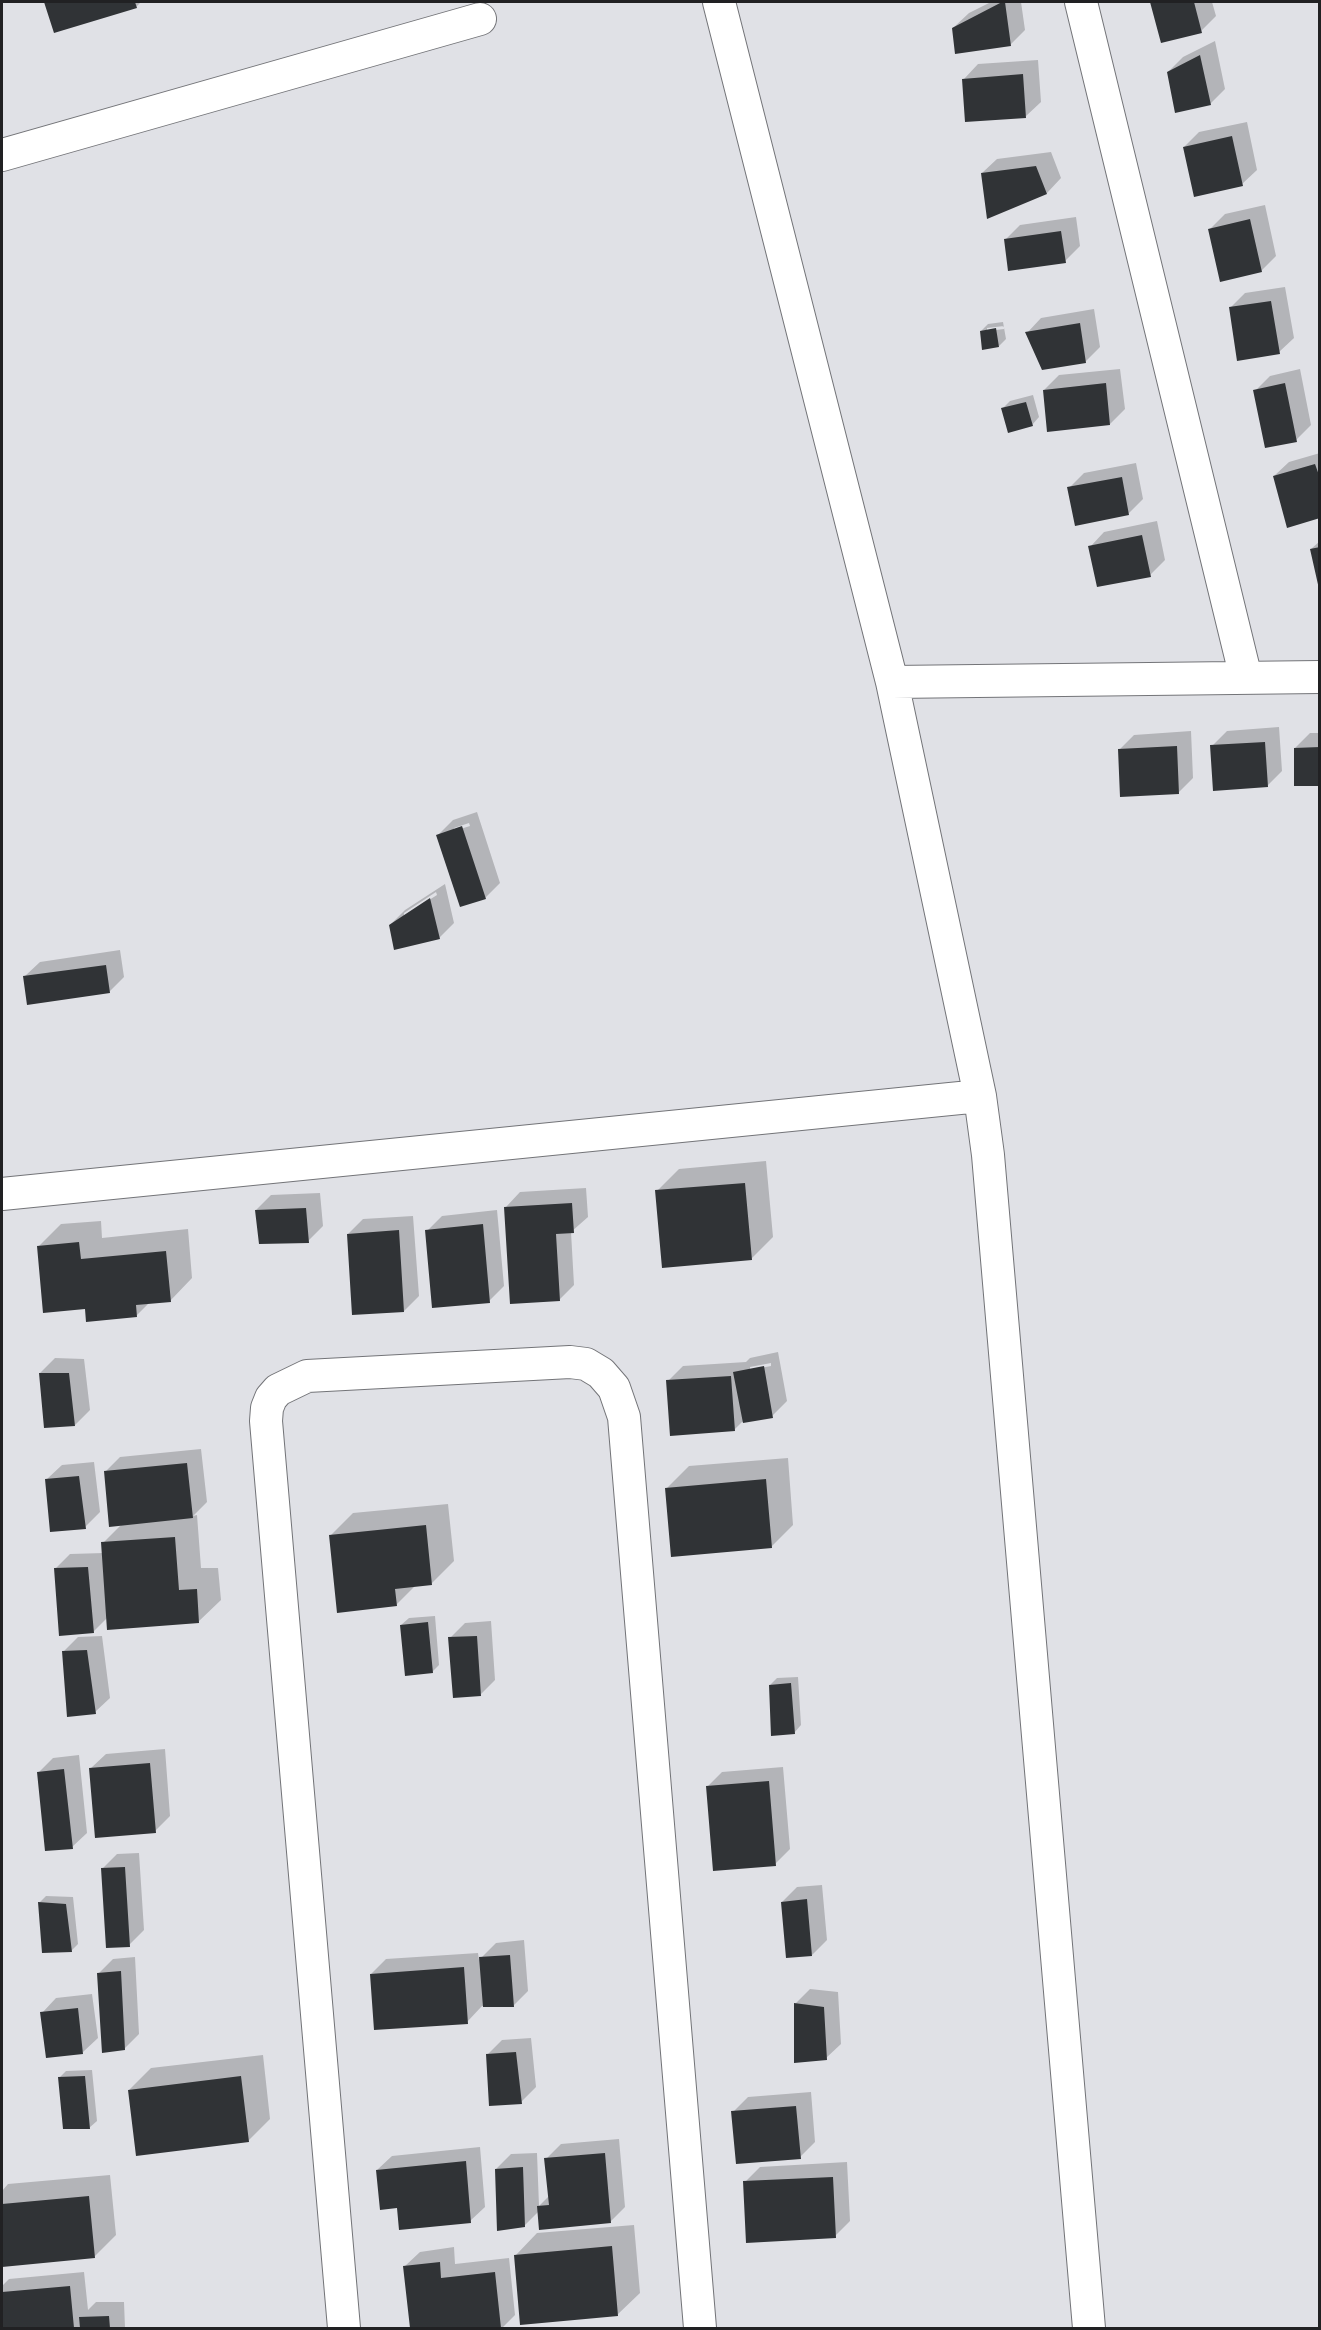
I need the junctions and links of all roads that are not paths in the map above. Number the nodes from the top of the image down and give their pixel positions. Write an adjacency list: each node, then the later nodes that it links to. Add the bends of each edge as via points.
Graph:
1 (719, 2): 7 (street)
2 (1081, 2): 6 (street)
3 (480, 19): 4 (street)
4 (2, 155)
5 (1320, 677): 6 (street)
6 (1246, 678): 7 (street)
7 (892, 682): 8 (street)
8 (980, 1096): 9 (street); 12 (street)
9 (2, 1194)
10 (344, 2328): 11 (street, via 267,1408 278,1390 307,1376 570,1362 586,1364 601,1373 615,1388 624,1417)
11 (700, 2328)
12 (1089, 2328)

